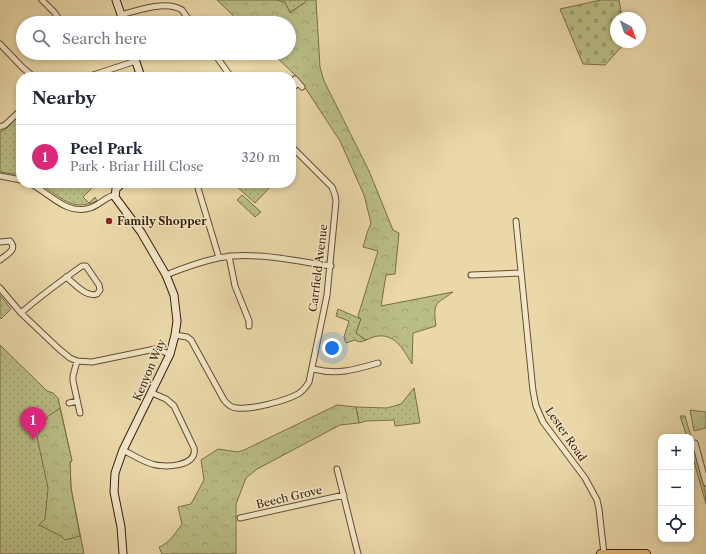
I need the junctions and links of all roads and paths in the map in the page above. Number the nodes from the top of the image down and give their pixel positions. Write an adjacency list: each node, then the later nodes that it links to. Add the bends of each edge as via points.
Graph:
1 (43, 0): 4 (street)
2 (116, 0): 3 (street)
3 (121, 15): 5 (street, via 166,4 179,8)
4 (57, 16)
5 (185, 16)
6 (0, 44): 9 (street)
7 (219, 60): 12 (street)
8 (136, 61): 10 (street); 11 (street)
9 (28, 72)
10 (102, 72)
11 (139, 72)
12 (228, 72)
13 (16, 115): 14 (street)
14 (0, 127)
15 (296, 151): 27 (street, Carrfield Avenue, via 326,180 335,195)
16 (0, 176): 17 (street)
17 (16, 179)
18 (40, 188): 21 (street, via 64,206 76,210 89,209 107,197)
19 (118, 188): 21 (street)
20 (198, 188): 25 (street, via 198,196)
21 (115, 195): 29 (street, Kenyon Way, via 118,203 141,232)
22 (516, 221): 28 (street, Lester Road)
23 (0, 242): 26 (street, via 7,240 13,246)
24 (229, 256): 25 (street); 27 (street, via 260,256); 34 (street, via 235,286)
25 (219, 258): 29 (street)
26 (0, 260)
27 (331, 266): 39 (street, Carrfield Avenue)
28 (521, 273): 30 (street); 53 (street, Lester Road, via 536,406 543,422 585,478 597,500)
29 (166, 275): 35 (street, Kenyon Way, via 175,303)
30 (472, 275)
31 (66, 277): 31 (street, via 91,295 97,294 100,290 84,265); 33 (street)
32 (0, 288): 33 (street)
33 (20, 313): 37 (street, via 65,354)
34 (249, 326)
35 (175, 335): 36 (street, Kenyon Way); 39 (street, Carrfield Avenue, via 191,340 226,403 236,408 299,393 309,382)
36 (170, 354): 37 (street, via 155,349 92,362); 40 (street, Kenyon Way)
37 (77, 361): 41 (street, via 73,376)
38 (378, 363): 39 (street, via 340,373)
39 (313, 369)
40 (152, 393): 45 (street, Kenyon Way); 45 (street, via 174,406 194,448 194,457 188,462 162,466 152,464)
41 (77, 401): 42 (street); 43 (street)
42 (69, 403)
43 (80, 413)
44 (695, 443): 47 (street)
45 (124, 450): 50 (street, Kenyon Way, via 115,473 114,492)
46 (337, 469): 48 (street)
47 (706, 483)
48 (344, 495): 49 (street, Beech Grove); 51 (street)
49 (240, 518)
50 (123, 554)
51 (358, 554)
52 (601, 554): 53 (main road)
53 (604, 554): 54 (main road)
54 (646, 554)

